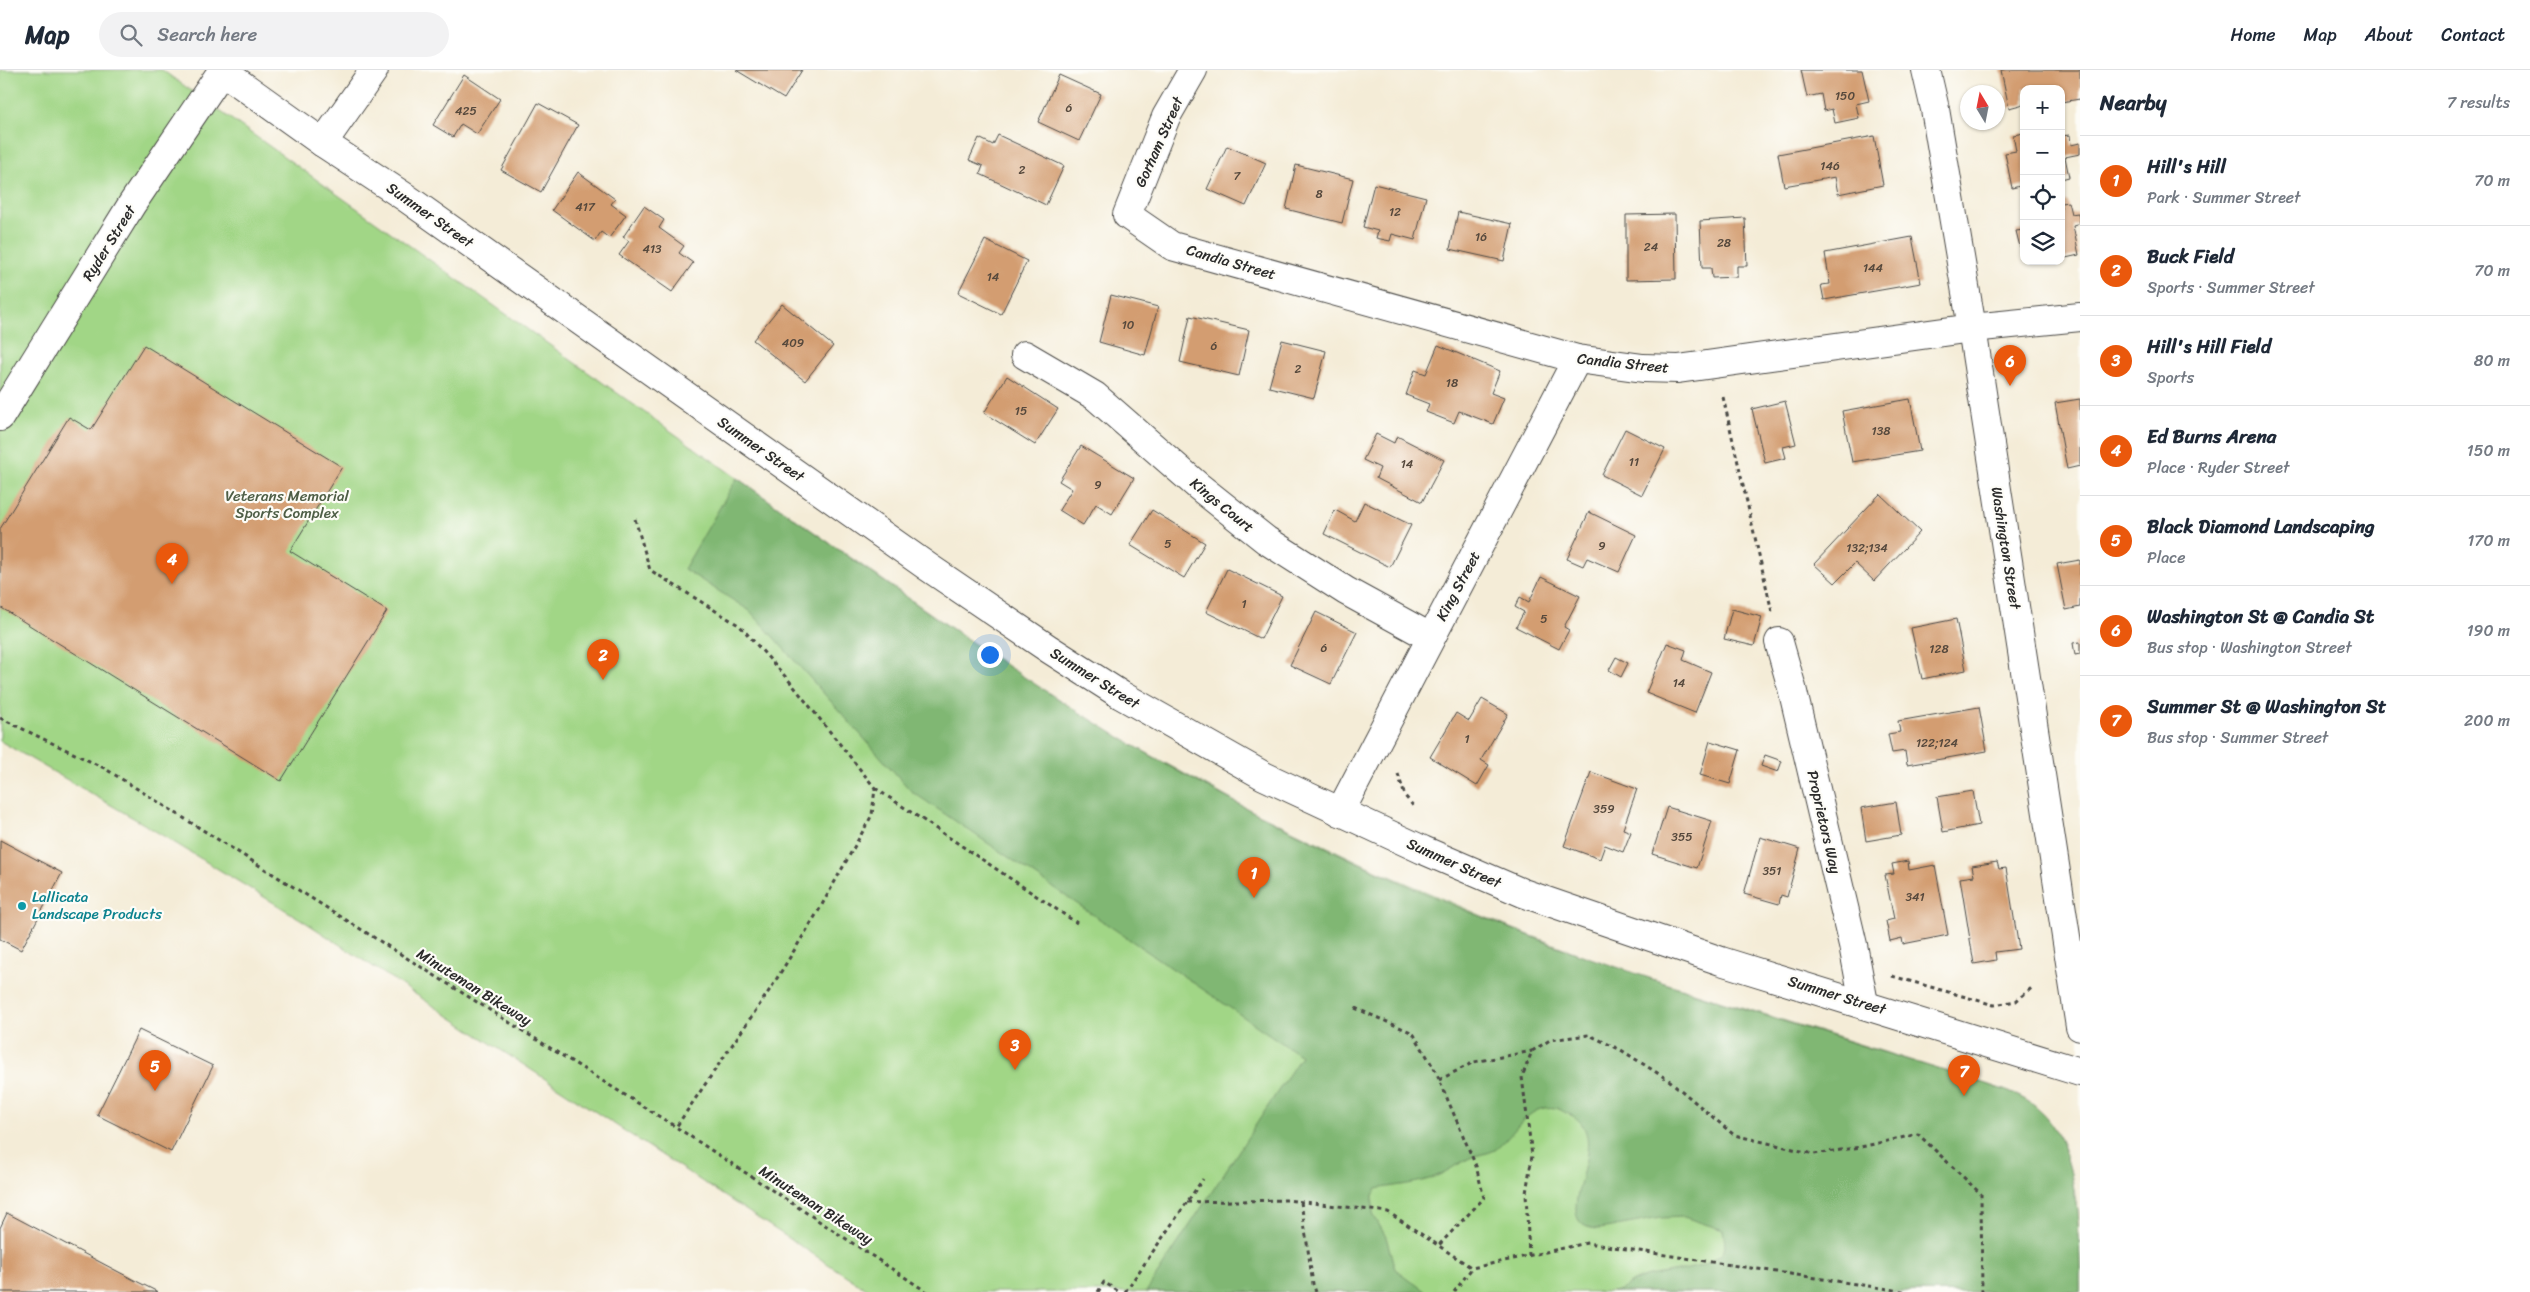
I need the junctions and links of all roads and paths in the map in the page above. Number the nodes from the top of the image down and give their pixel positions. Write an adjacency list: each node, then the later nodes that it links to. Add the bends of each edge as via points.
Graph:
1 (222, 70): 5 (street, Summer Street); 12 (street, Ryder Street, via 132,204)
2 (374, 70): 5 (street)
3 (1193, 70): 6 (street, Gorham Street, via 1166,117)
4 (1926, 70): 8 (street, Washington Street)
5 (324, 144): 20 (street, Summer Street, via 405,197 920,562 1049,649 1121,696 1198,740)
6 (1127, 215): 10 (street, Candia Street, via 1172,246)
7 (2080, 318): 8 (street, Candia Street)
8 (1972, 328): 11 (street, Candia Street); 26 (street, Washington Street)
9 (1025, 355): 14 (street, Kings Court, via 1095,396 1266,540 1346,591)
10 (1577, 359): 11 (street, Candia Street, via 1644,368); 14 (street, King Street)
11 (1716, 365): 15 (path)
12 (0, 417)
13 (634, 519): 18 (path, via 650,570 740,626 791,683)
14 (1430, 637): 20 (street, King Street)
15 (1779, 642): 22 (street, Proprietors Way)
16 (0, 718): 30 (path, Minuteman Bikeway, via 104,768)
17 (1398, 771): 19 (path, via 1405,796)
18 (875, 788): 21 (path); 30 (path, via 872,815 819,910 771,988)
19 (1416, 809)
20 (1340, 812): 24 (street, Summer Street, via 1532,897 1721,961)
21 (1077, 923)
22 (1857, 966): 23 (path, via 1994,1005 2016,1001); 24 (street, Proprietors Way)
23 (2034, 986)
24 (1864, 1003): 28 (street, Summer Street)
25 (1355, 1008): 29 (path, via 1413,1033)
26 (2080, 1028)
27 (1532, 1051): 29 (path, via 1474,1062); 35 (path, via 1522,1077 1532,1156 1526,1193); 44 (path, via 1550,1040 1589,1034 1621,1050 1670,1082 1734,1135 1814,1154 1918,1134 1981,1194)
28 (2080, 1072)
29 (1439, 1080): 34 (path, via 1476,1166 1484,1198)
30 (676, 1127): 37 (path, Minuteman Bikeway)
31 (1203, 1179): 32 (path)
32 (1186, 1202): 33 (path); 40 (path)
33 (1301, 1202): 34 (path, via 1388,1212); 41 (path, via 1312,1284)
34 (1438, 1246): 36 (path)
35 (1529, 1256): 36 (path); 43 (path, via 1587,1243)
36 (1472, 1268): 42 (path)
37 (927, 1292)
38 (1098, 1292): 39 (path, via 1104,1282)
39 (1119, 1292)
40 (1125, 1292)
41 (1316, 1292)
42 (1454, 1292)
43 (1908, 1292)
44 (1982, 1292)

